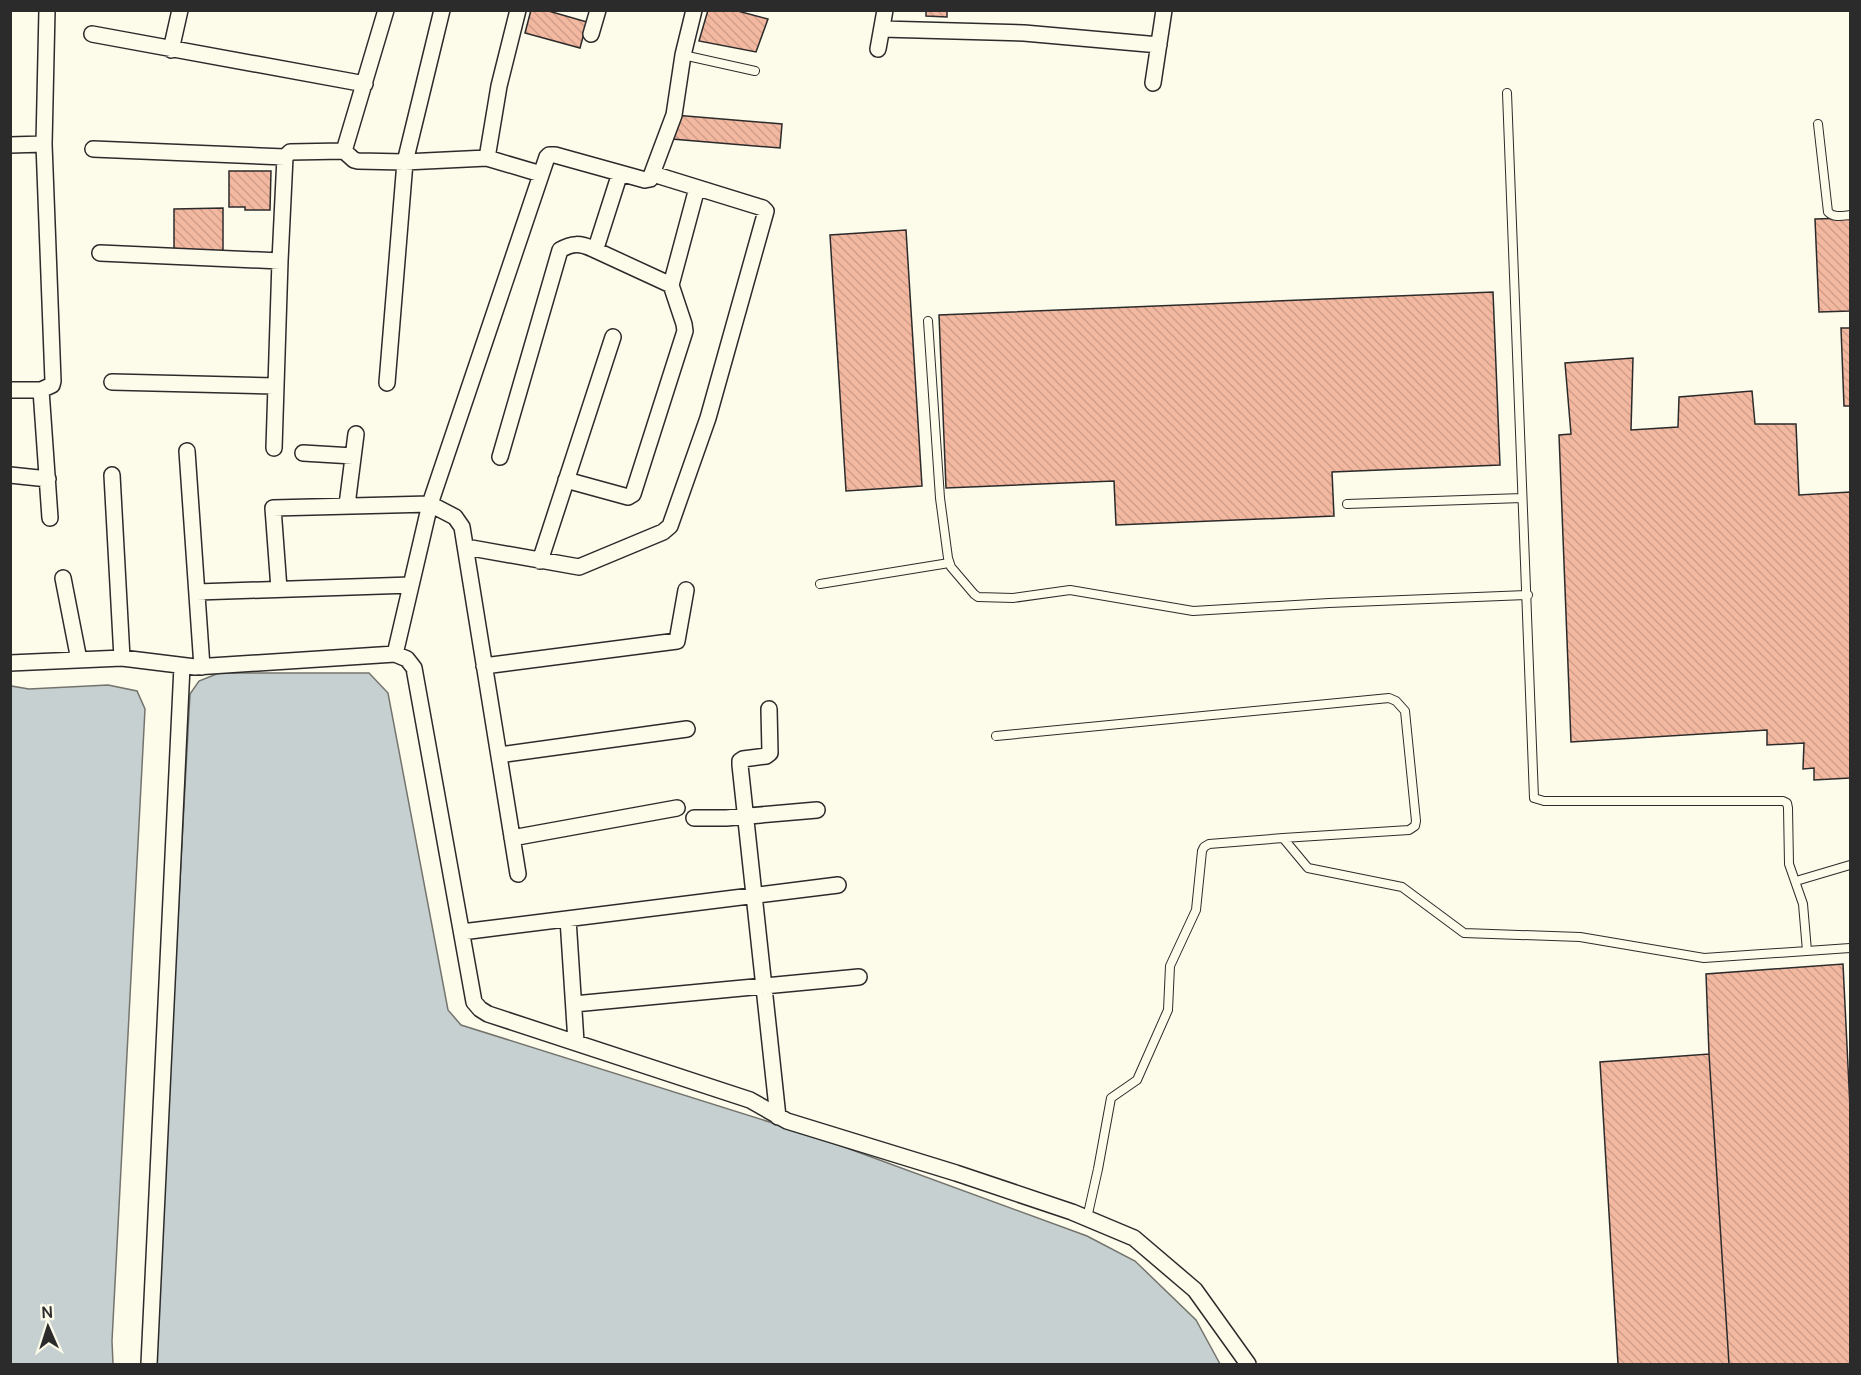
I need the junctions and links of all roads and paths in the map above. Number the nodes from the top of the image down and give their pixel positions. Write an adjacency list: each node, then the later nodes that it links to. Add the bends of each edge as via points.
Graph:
1 (47, 10): 22 (street)
2 (180, 10): 15 (street)
3 (386, 10): 19 (street)
4 (442, 10): 28 (street)
5 (518, 10): 27 (street, via 499,86)
6 (598, 10): 12 (street)
7 (694, 10): 16 (street)
8 (885, 10): 10 (street)
9 (1164, 10): 13 (street)
10 (882, 29): 13 (street, via 1024,33); 14 (street)
11 (93, 34): 15 (street)
12 (591, 34)
13 (1159, 45): 18 (street)
14 (878, 49)
15 (171, 50): 19 (street)
16 (683, 55): 17 (lane); 31 (street, via 674,115)
17 (755, 71)
18 (1153, 83)
19 (365, 84): 25 (street)
20 (1507, 93): 55 (lane)
21 (1818, 124): 33 (lane, via 1828,212)
22 (44, 144): 23 (street); 44 (street, via 53,381)
23 (10, 145)
24 (93, 149): 26 (street)
25 (344, 151): 26 (street, via 290,152); 28 (street, via 358,161)
26 (285, 156): 36 (street)
27 (487, 158): 28 (street); 30 (street)
28 (405, 162): 41 (street)
29 (620, 173): 30 (street, via 549,155); 31 (street, via 645,180); 34 (street, via 598,245)
30 (541, 174): 56 (street)
31 (652, 174): 32 (street)
32 (697, 188): 37 (street); 61 (street, via 762,208 766,215 708,418 670,526 585,566)
33 (1851, 215)
34 (593, 249): 37 (street); 50 (street, via 570,244 560,250)
35 (100, 254): 36 (street)
36 (280, 261): 42 (street)
37 (671, 285): 54 (street, via 685,331 633,494 628,497)
38 (928, 321): 62 (lane, via 940,498)
39 (613, 338): 54 (street)
40 (112, 382): 42 (street)
41 (387, 383)
42 (275, 386): 46 (street)
43 (10, 390): 44 (street)
44 (41, 390): 53 (street)
45 (356, 434): 49 (street)
46 (274, 448)
47 (187, 451): 68 (street)
48 (303, 453): 49 (street)
49 (353, 456): 58 (street)
50 (500, 457)
51 (10, 475): 53 (street)
52 (112, 475): 71 (street)
53 (48, 479): 59 (street)
54 (566, 480): 61 (street)
55 (1522, 498): 57 (lane); 69 (lane)
56 (429, 504): 58 (street); 60 (street, via 460,521); 65 (street)
57 (1347, 504)
58 (347, 505): 66 (street, via 273,508)
59 (50, 518)
60 (466, 547): 61 (street); 75 (street)
61 (540, 561)
62 (949, 562): 64 (lane); 69 (lane, via 978,597 1013,598 1070,590 1193,611)
63 (63, 578): 72 (street)
64 (820, 584)
65 (411, 585): 66 (street); 70 (street)
66 (279, 589): 68 (street)
67 (686, 590): 75 (street, via 677,641)
68 (197, 592): 76 (street)
69 (1528, 595): 89 (lane, via 1534,798 1782,801 1788,808 1789,864)
70 (394, 654): 76 (street); 93 (street, via 407,659 414,668)
71 (122, 658): 72 (street); 74 (street)
72 (79, 660): 73 (street)
73 (10, 663)
74 (182, 666): 76 (street); 102 (street)
75 (484, 666): 80 (street)
76 (202, 667)
77 (769, 709): 83 (street, via 770,753 740,761)
78 (687, 729): 80 (street)
79 (996, 736): 86 (lane, via 1389,698 1401,704 1405,711 1415,826 1409,830)
80 (499, 755): 85 (street)
81 (677, 808): 85 (street)
82 (817, 810): 83 (street)
83 (745, 817): 84 (street); 91 (street)
84 (694, 818)
85 (512, 838): 88 (street)
86 (1283, 838): 95 (lane, via 1308,868 1402,886 1464,933 1580,937 1695,958); 101 (lane, via 1204,847 1197,910 1170,966 1168,1010 1137,1080 1111,1098)
87 (1851, 865): 89 (lane)
88 (518, 874)
89 (1796, 881): 95 (lane, via 1803,904)
90 (838, 885): 91 (street)
91 (754, 896): 92 (street); 97 (street)
92 (568, 919): 93 (street); 98 (street)
93 (462, 932): 99 (street, via 474,1002 480,1009)
94 (1851, 948): 95 (lane)
95 (1807, 951)
96 (859, 977): 97 (street)
97 (764, 985): 98 (street); 100 (street)
98 (574, 1004): 99 (street)
99 (576, 1042): 100 (street, via 750,1100)
100 (778, 1117): 101 (street)
101 (1087, 1218): 103 (street, via 1134,1238 1195,1290)
102 (149, 1365)
103 (1248, 1365)

